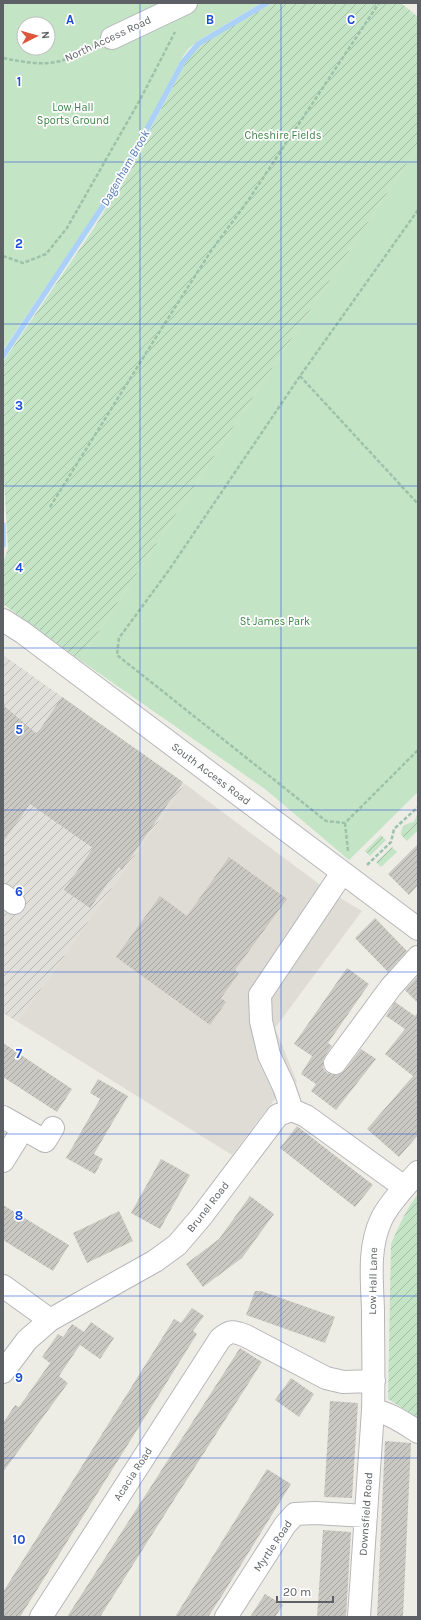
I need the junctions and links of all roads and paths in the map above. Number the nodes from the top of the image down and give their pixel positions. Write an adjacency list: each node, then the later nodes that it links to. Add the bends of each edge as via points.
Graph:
1 (186, 3): 4 (street, North Access Road)
2 (379, 3): 10 (path, via 211,251)
3 (176, 30): 7 (path, via 142,98 67,228 46,254 23,263)
4 (112, 38): 5 (path, North Access Road, via 76,56 55,63 33,64)
5 (3, 58)
6 (418, 210): 8 (path)
7 (3, 256)
8 (300, 376): 9 (path); 14 (path, via 169,570 119,638 117,655 326,821)
9 (418, 504)
10 (50, 507)
11 (3, 620): 17 (street, South Access Road)
12 (418, 750): 14 (path)
13 (418, 807): 16 (path, via 394,829 391,842)
14 (345, 823): 15 (path)
15 (349, 853)
16 (370, 862)
17 (342, 873): 18 (street, South Access Road); 21 (street, via 260,994 261,1021 269,1055)
18 (418, 929)
19 (418, 956): 20 (street, via 391,987)
20 (335, 1063)
21 (292, 1110): 26 (street); 28 (street, Brunel Road, via 278,1115 201,1217 177,1244 155,1261)
22 (3, 1117): 24 (street)
23 (53, 1128): 24 (street, via 45,1141)
24 (23, 1129): 25 (street)
25 (3, 1162)
26 (411, 1179): 30 (street, Low Hall Lane, via 381,1218 374,1237)
27 (3, 1286): 28 (street)
28 (50, 1320): 29 (street, Brunel Road, via 27,1340)
29 (3, 1372)
30 (374, 1381): 31 (street, Low Hall Lane); 34 (street, Acacia Road, via 343,1382 326,1378 246,1336 235,1331 227,1333 220,1339)
31 (373, 1410): 32 (street, via 383,1412); 33 (street, Downsfield Road)
32 (418, 1432)
33 (366, 1516): 35 (street, Myrtle Road, via 295,1514 285,1525); 36 (street, Downsfield Road)
34 (41, 1617)
35 (226, 1617)
36 (358, 1617)

